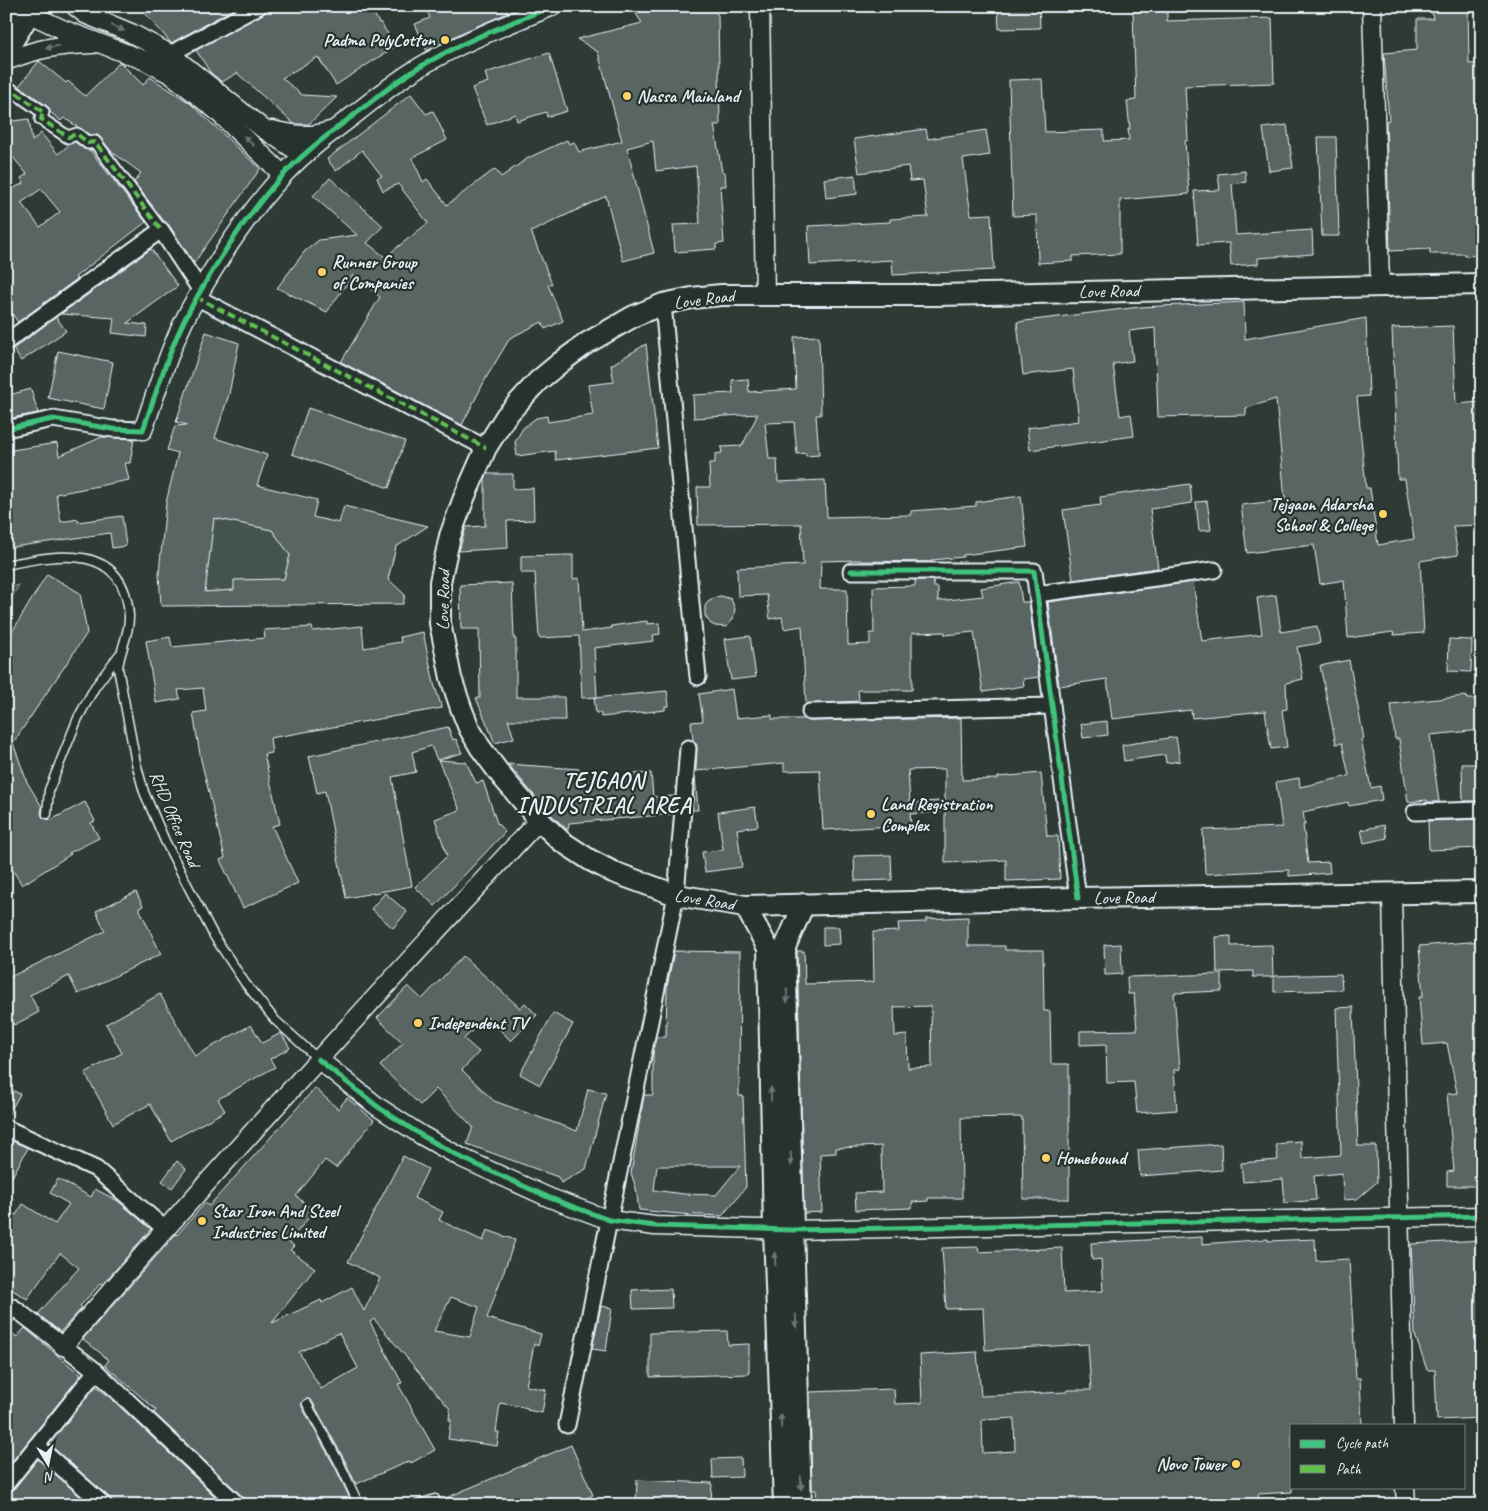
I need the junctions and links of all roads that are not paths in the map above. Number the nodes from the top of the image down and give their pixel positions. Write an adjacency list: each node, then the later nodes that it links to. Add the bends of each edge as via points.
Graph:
1 (75, 6): 11 (street, one-way to 11, via 85,14)
2 (259, 6): 11 (street)
3 (553, 6): 15 (street, via 505,25 414,70)
4 (760, 6): 22 (street)
5 (1372, 6): 20 (street)
6 (27, 9): 7 (main road); 8 (main road); 9 (street)
7 (6, 12)
8 (12, 37): 10 (main road)
9 (100, 43): 12 (street, one-way to 12, via 59,45); 17 (street, one-way to 9, via 217,111 172,75)
10 (6, 52)
11 (170, 54): 14 (street)
12 (6, 60)
13 (6, 86): 18 (street, via 43,112 41,119 68,137 76,134 88,143 95,142)
14 (262, 128): 15 (street, via 300,136); 16 (street)
15 (333, 131): 16 (street)
16 (303, 155): 17 (street)
17 (283, 175): 21 (street, via 240,230)
18 (161, 230): 21 (street); 24 (street)
19 (1482, 284): 20 (main road, Love Road)
20 (1380, 285): 22 (main road, Love Road, via 937,295)
21 (199, 294): 26 (street, via 177,338); 27 (street)
22 (765, 294): 23 (main road, Love Road, via 721,295)
23 (663, 304): 27 (main road, Love Road, via 634,316 561,362 538,381 506,416); 33 (street)
24 (6, 342)
25 (6, 429): 26 (street, via 54,419 113,429)
26 (143, 430)
27 (486, 448): 40 (main road, Love Road, via 450,536 440,582 440,623 451,678 469,728 503,778)
28 (6, 565): 32 (lane, RHD Office Road, via 63,556 92,559 112,571 124,588 129,616)
29 (851, 570): 31 (street, via 1034,570)
30 (1214, 570): 31 (street)
31 (1037, 594): 34 (street)
32 (119, 655): 39 (lane, via 95,687 78,718 49,790); 48 (lane, RHD Office Road, via 118,668 136,763 144,792 165,841 214,936 245,983 275,1020)
33 (698, 677)
34 (1052, 706): 35 (street); 44 (street)
35 (810, 712)
36 (688, 748): 42 (street)
37 (1482, 810): 38 (street)
38 (1415, 812)
39 (47, 814)
40 (539, 820): 42 (main road, Love Road, via 561,841 590,860); 48 (street)
41 (1482, 892): 43 (main road, Love Road)
42 (676, 895): 46 (main road, Love Road); 52 (street)
43 (1392, 895): 44 (main road, Love Road); 51 (street)
44 (1078, 898): 45 (main road, Love Road)
45 (804, 904): 46 (main road, Love Road); 47 (main road)
46 (745, 906): 47 (main road)
47 (777, 948): 54 (main road)
48 (318, 1059): 52 (street, via 378,1107 462,1158 550,1198); 53 (street)
49 (6, 1128): 53 (street, via 96,1169)
50 (1482, 1216): 51 (street)
51 (1400, 1217): 54 (street); 59 (street)
52 (609, 1220): 54 (street, via 655,1226); 60 (street)
53 (165, 1229): 56 (street)
54 (784, 1230): 69 (main road, one-way to 54); 70 (main road, one-way to 70)
55 (6, 1316): 56 (street, via 13,1307)
56 (64, 1346): 57 (street)
57 (96, 1371): 61 (street); 65 (street)
58 (308, 1404): 66 (lane)
59 (1404, 1424)
60 (567, 1425)
61 (37, 1446): 62 (street); 64 (street)
62 (6, 1484)
63 (1406, 1488): 71 (street)
64 (104, 1505)
65 (238, 1505)
66 (359, 1505)
67 (417, 1505): 68 (lane, via 435,1499)
68 (437, 1505)
69 (784, 1505)
70 (801, 1505)
71 (1406, 1505)

